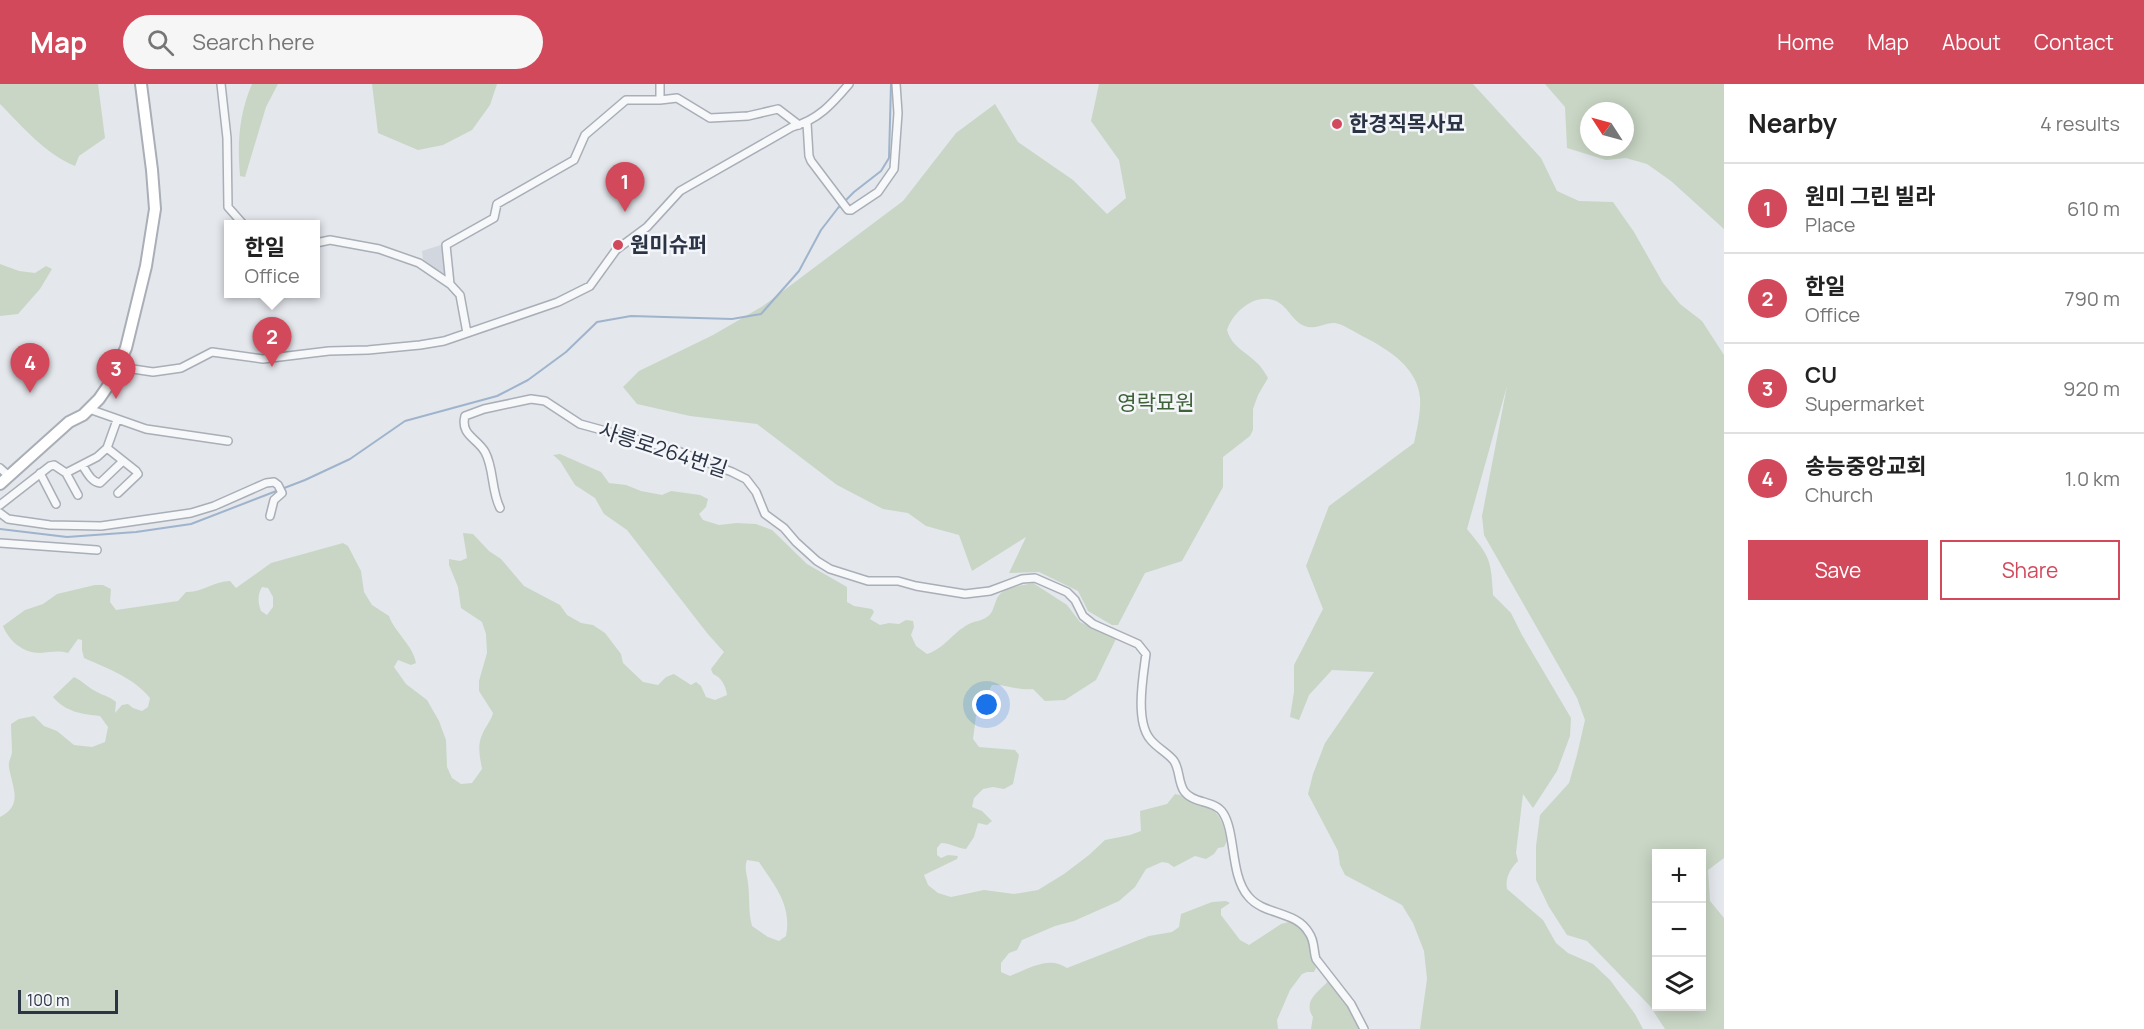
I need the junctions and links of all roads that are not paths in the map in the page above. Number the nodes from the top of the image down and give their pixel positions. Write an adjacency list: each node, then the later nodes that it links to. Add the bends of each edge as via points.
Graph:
1 (141, 84): 12 (main road, via 155,210 146,266)
2 (221, 84): 8 (street, via 228,207)
3 (660, 84): 6 (street)
4 (849, 84): 7 (street, via 822,112)
5 (896, 84): 7 (street, via 894,169 878,192 851,210 809,156)
6 (660, 100): 7 (street, via 677,98 710,118 748,116 778,109); 10 (street, via 626,100 585,135 574,160 497,204 494,218 446,244)
7 (803, 124): 11 (street, via 680,191 647,227 616,250 590,286 558,302)
8 (239, 220)
9 (320, 242): 10 (street, via 330,240 379,249 419,263)
10 (450, 284): 11 (street, via 460,295)
11 (467, 333): 12 (street, via 420,345 262,359 212,352 181,368 153,372)
12 (118, 367): 13 (main road)
13 (89, 409): 14 (street); 22 (main road)
14 (117, 420): 15 (street, via 146,429); 16 (street)
15 (228, 441)
16 (107, 448): 17 (street); 18 (street)
17 (123, 461): 18 (street, via 100,483); 24 (street, via 138,474)
18 (82, 465): 21 (street)
19 (0, 468): 22 (street)
20 (40, 473): 21 (street, via 52,465); 26 (street); 27 (street)
21 (66, 473): 25 (street)
22 (9, 476): 23 (main road)
23 (0, 484)
24 (118, 493)
25 (78, 495)
26 (56, 504)
27 (0, 505)
28 (500, 508): 33 (street, 사릉로264번길, via 486,453 467,434 465,416 531,399 545,401 580,424 675,450 746,479 765,514 830,569 868,581 898,580 965,594 1035,578 1066,592 1093,624 1138,644 1146,654 1142,695 1144,727 1149,738 1172,758 1184,791 1223,812 1246,894 1255,903 1293,918 1308,930 1316,959 1351,1004)
29 (0, 513): 30 (street, via 8,519 50,525 101,526 191,513 270,482 281,489)
30 (270, 516)
31 (0, 543): 32 (street)
32 (97, 550)
33 (1364, 1029)

